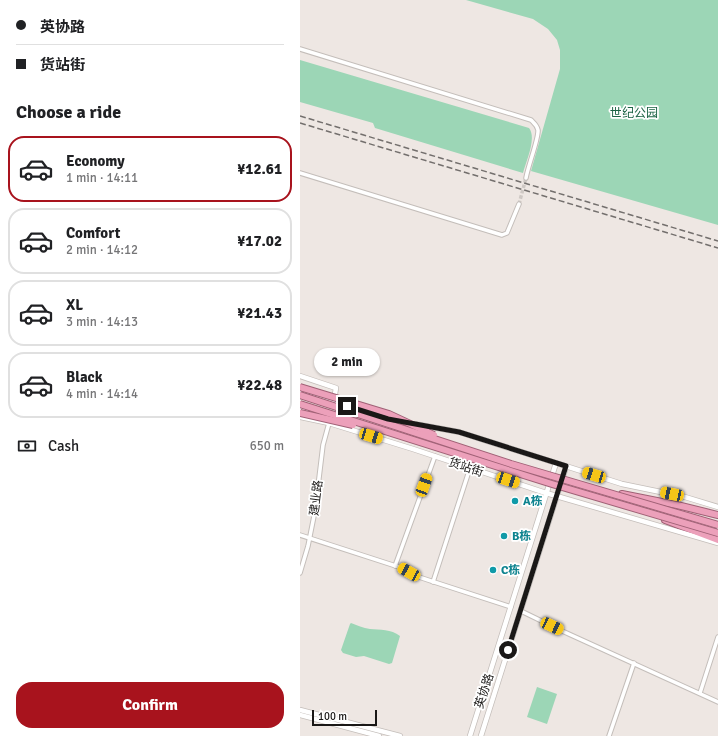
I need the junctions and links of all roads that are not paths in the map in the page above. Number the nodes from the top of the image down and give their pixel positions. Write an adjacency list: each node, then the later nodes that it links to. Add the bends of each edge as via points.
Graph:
1 (300, 49): 3 (street, via 531,120 537,126 538,132)
2 (300, 173): 4 (street, via 502,235 507,233)
3 (526, 178)
4 (519, 204)
5 (300, 376): 8 (street, via 336,388)
6 (301, 388): 8 (street); 15 (highway, bridge, via 398,418)
7 (300, 395): 15 (highway, bridge)
8 (334, 401): 17 (street, via 388,419 459,432)
9 (300, 404): 14 (highway, bridge)
10 (300, 409): 13 (street)
11 (300, 413): 14 (highway, bridge)
12 (300, 417): 13 (street)
13 (329, 423): 16 (street, 货站街); 29 (street, 建业路, via 322,448)
14 (379, 430): 24 (highway, bridge)
15 (459, 446): 20 (highway, bridge)
16 (435, 456): 19 (street, 货站街); 32 (street)
17 (556, 463): 18 (street); 21 (street, 英协路)
18 (566, 466): 22 (street, 英协路); 23 (street, via 622,484 685,497)
19 (470, 468): 21 (street, 货站街); 34 (street)
20 (602, 491): 25 (highway, bridge, via 677,505); 26 (highway, bridge)
21 (546, 493): 22 (street, 货站街); 35 (street, 英协路)
22 (557, 496): 31 (street, 货站街); 36 (street, 英协路)
23 (718, 507)
24 (637, 509): 27 (highway, bridge); 30 (highway, bridge)
25 (718, 516)
26 (718, 525)
27 (718, 533)
28 (300, 534): 29 (street)
29 (310, 538): 32 (street); 33 (street, 建业路)
30 (718, 540)
31 (718, 543)
32 (395, 566): 34 (street)
33 (300, 573)
34 (433, 582): 35 (street)
35 (511, 607): 45 (street, 英协路)
36 (521, 611): 38 (street); 46 (street, 英协路)
37 (718, 637): 39 (street)
38 (634, 663): 39 (street); 47 (street)
39 (700, 693): 40 (street)
40 (718, 702)
41 (300, 710): 44 (street)
42 (300, 716): 43 (street)
43 (379, 736)
44 (400, 736)
45 (470, 736)
46 (481, 736)
47 (608, 736)

